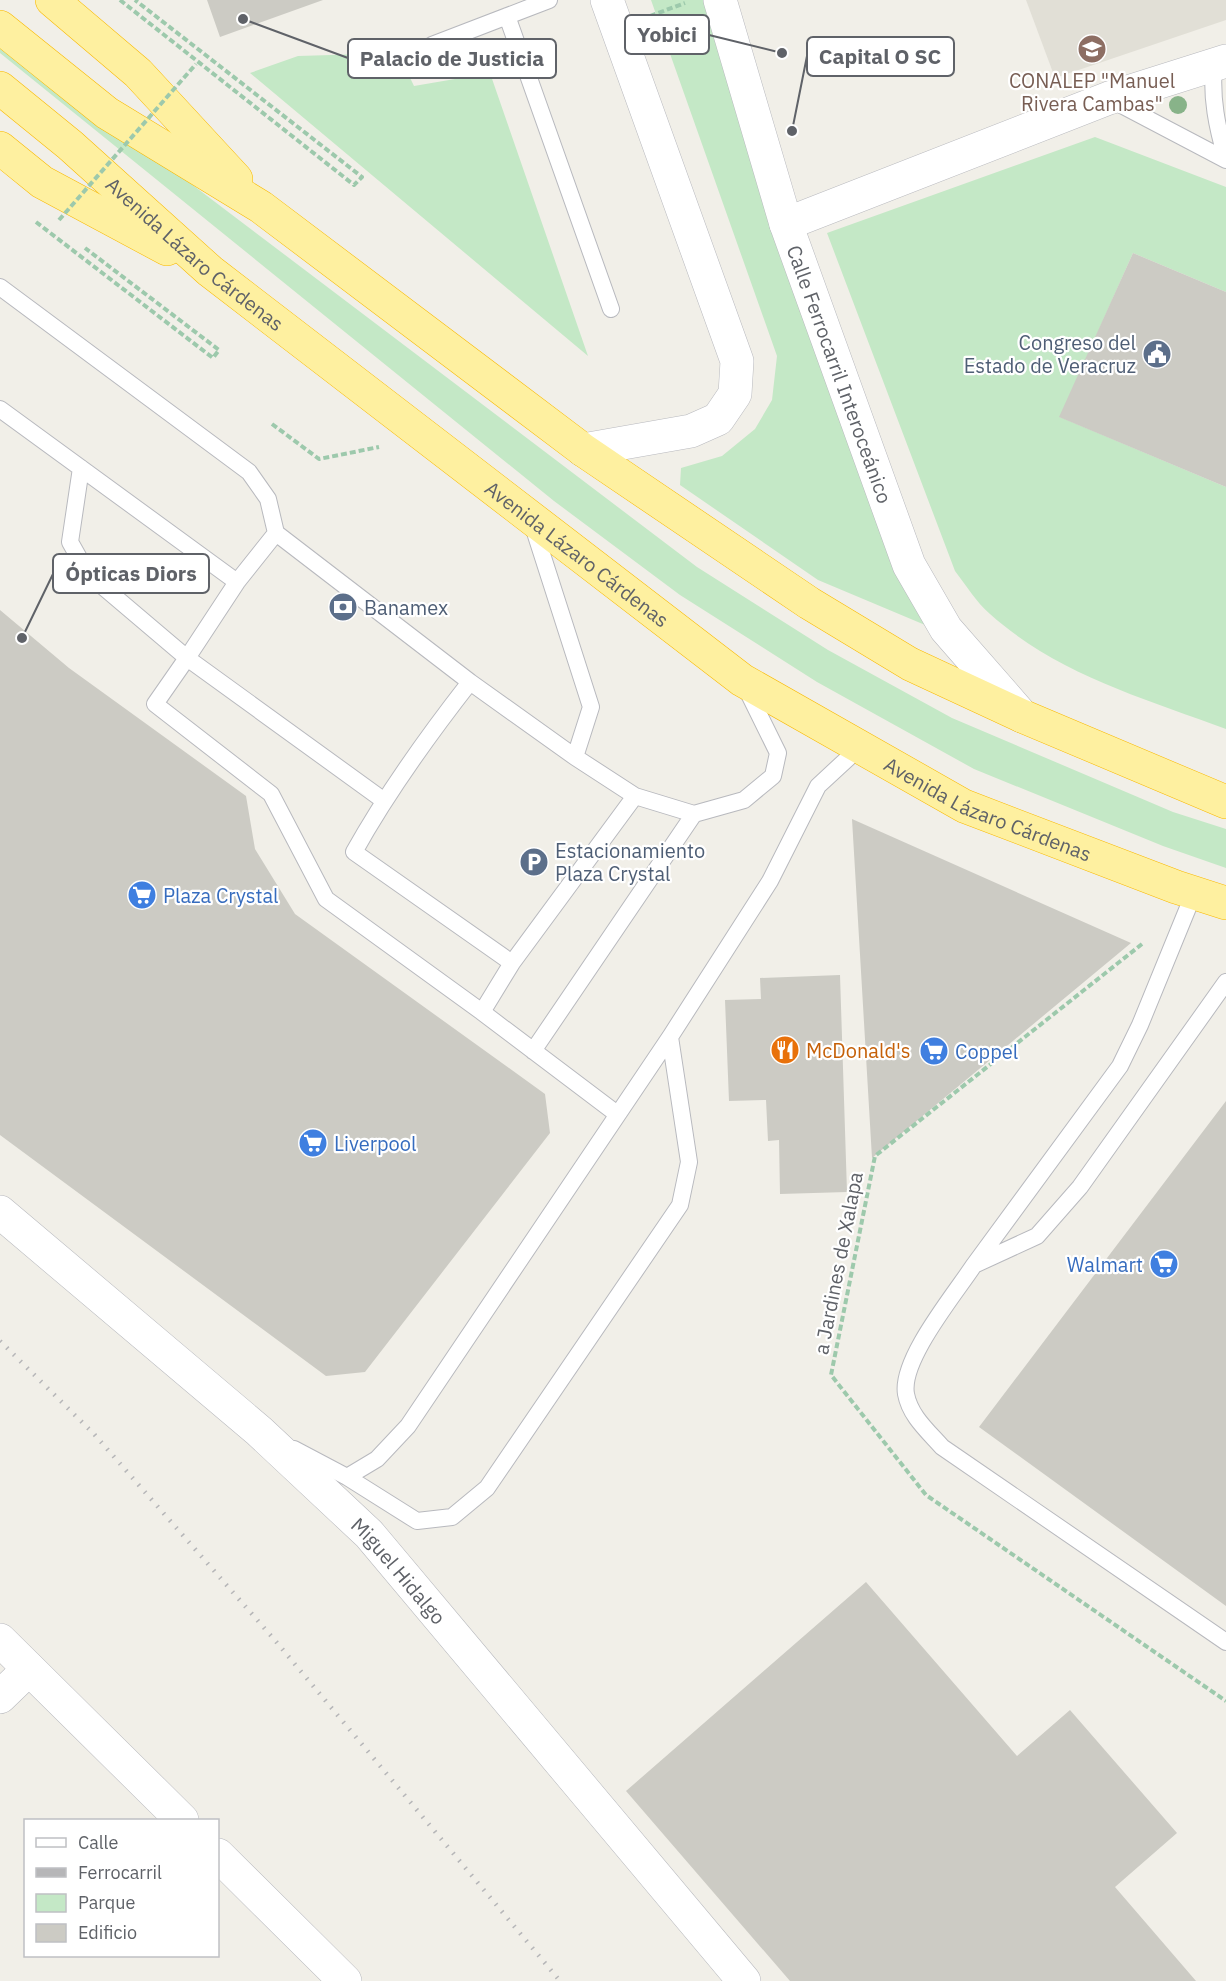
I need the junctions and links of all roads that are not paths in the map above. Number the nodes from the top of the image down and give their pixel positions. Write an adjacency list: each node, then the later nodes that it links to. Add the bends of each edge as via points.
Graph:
1 (52, 0): 13 (highway, via 138,73)
2 (549, 0): 5 (lane)
3 (720, 0): 14 (street, Calle Ferrocarril Interoceánico)
4 (612, 13): 19 (street, via 737,361 735,394 718,419 690,430)
5 (507, 16): 7 (lane); 17 (lane)
6 (0, 27): 13 (highway, via 107,113)
7 (432, 45)
8 (1220, 63): 10 (street); 12 (lane, via 1212,87 1217,129)
9 (0, 88): 15 (highway, Avenida Lázaro Cárdenas, via 70,145)
10 (1109, 98): 12 (lane); 14 (street)
11 (0, 148): 15 (highway, via 42,182)
12 (1226, 159)
13 (261, 207): 19 (highway)
14 (786, 224): 27 (street, Calle Ferrocarril Interoceánico, via 909,565 946,629)
15 (210, 271): 21 (highway, Avenida Lázaro Cárdenas)
16 (0, 287): 22 (lane, via 249,472 268,499)
17 (611, 309)
18 (0, 408): 20 (lane)
19 (583, 450): 27 (highway, via 809,603 910,664)
20 (81, 468): 23 (lane); 24 (lane, via 70,542 88,574)
21 (530, 516): 25 (highway, Avenida Lázaro Cárdenas); 29 (lane, via 591,706)
22 (276, 533): 23 (lane); 26 (lane)
23 (237, 582): 24 (lane)
24 (187, 658): 31 (lane); 38 (lane, via 155,704 271,794 326,899)
25 (742, 680): 28 (highway, Avenida Lázaro Cárdenas); 33 (lane, via 778,753 773,776 744,800)
26 (470, 682): 29 (lane); 31 (lane)
27 (1022, 716): 32 (highway)
28 (859, 748): 34 (highway, Avenida Lázaro Cárdenas, via 964,806); 39 (lane, via 818,786 770,881)
29 (575, 757): 30 (lane)
30 (635, 796): 33 (lane); 36 (lane)
31 (383, 800): 36 (lane, via 354,852)
32 (1226, 802)
33 (694, 814): 40 (lane)
34 (1194, 893): 35 (highway, Avenida Lázaro Cárdenas); 43 (lane, via 1120,1066)
35 (1226, 903)
36 (512, 963): 38 (lane)
37 (1226, 982): 43 (lane, via 1080,1188 1037,1236)
38 (482, 1012): 40 (lane)
39 (670, 1037): 41 (lane); 45 (lane, via 689,1162 680,1205 487,1488 452,1517 417,1521)
40 (533, 1051): 41 (lane)
41 (617, 1114): 45 (lane, via 408,1426 377,1459)
42 (0, 1212): 44 (street, Miguel Hidalgo)
43 (974, 1265): 47 (lane, via 918,1351 907,1375 906,1394 916,1419 942,1447)
44 (259, 1431): 45 (lane); 53 (street, Miguel Hidalgo, via 369,1534)
45 (347, 1477)
46 (0, 1640): 48 (street)
47 (1226, 1642)
48 (29, 1669): 49 (street); 50 (street)
49 (0, 1697)
50 (180, 1819)
51 (219, 1856): 52 (street)
52 (345, 1981)
53 (744, 1981)

